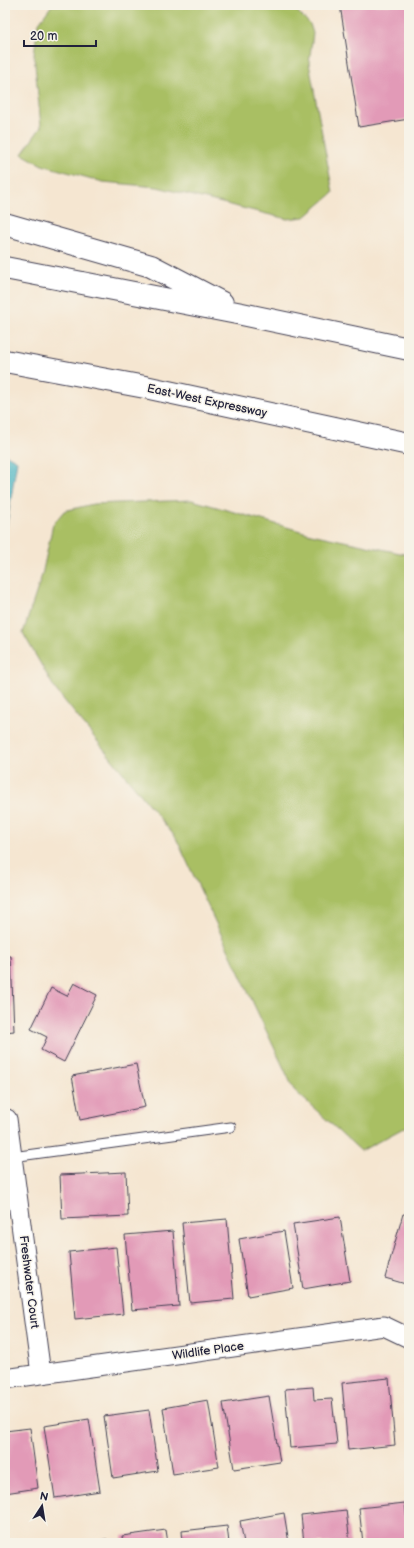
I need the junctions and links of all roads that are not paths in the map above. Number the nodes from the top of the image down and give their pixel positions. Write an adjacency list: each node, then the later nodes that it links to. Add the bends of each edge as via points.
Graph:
1 (5, 224): 3 (highway, via 151,266)
2 (5, 268): 3 (highway)
3 (242, 314): 4 (highway)
4 (409, 349)
5 (5, 361): 6 (highway, East-West Expressway, via 145,387)
6 (409, 444)
7 (7, 1119): 9 (street, Freshwater Court)
8 (232, 1127): 9 (lane)
9 (12, 1157): 11 (street, Freshwater Court)
10 (409, 1338): 11 (street, Wildlife Place, via 384,1326)
11 (41, 1374): 12 (street, Wildlife Place)
12 (5, 1379)

